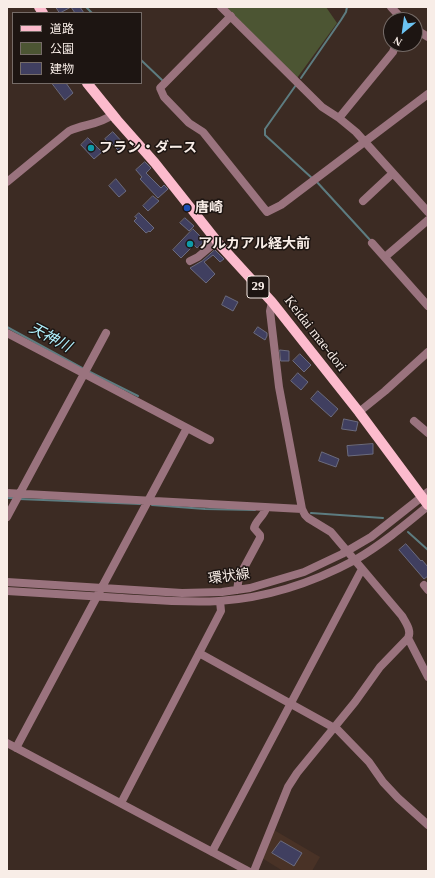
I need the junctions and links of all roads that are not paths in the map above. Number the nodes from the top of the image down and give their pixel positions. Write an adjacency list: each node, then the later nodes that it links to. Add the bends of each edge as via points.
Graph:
1 (221, 7): 2 (street)
2 (231, 16): 7 (street, via 322,106); 8 (street, via 160,88 164,97 189,123 203,132 267,212 281,205)
3 (392, 52): 7 (street)
4 (88, 84): 6 (main road, Keidai mae-dori / 29)
5 (428, 94): 8 (street)
6 (112, 115): 10 (street, via 106,120 69,131); 14 (main road, Keidai mae-dori / 29, via 155,163)
7 (339, 118): 8 (street)
8 (366, 141): 9 (street)
9 (393, 173): 11 (street); 12 (street)
10 (9, 178)
11 (363, 201)
12 (428, 212)
13 (428, 220): 16 (street)
14 (217, 241): 17 (street); 18 (main road, Keidai mae-dori / 29)
15 (372, 243): 16 (street)
16 (385, 257): 19 (street)
17 (190, 261)
18 (272, 302): 24 (main road, Keidai mae-dori / 29); 34 (street, via 270,311 279,387)
19 (427, 303)
20 (7, 333): 23 (street)
21 (106, 333): 23 (street)
22 (428, 352): 24 (street)
23 (84, 374): 26 (street); 30 (street)
24 (359, 412): 31 (main road, Keidai mae-dori / 29)
25 (414, 421): 27 (street)
26 (187, 428): 28 (street); 32 (street)
27 (428, 433)
28 (210, 440)
29 (7, 493): 30 (street)
30 (20, 494): 32 (street); 35 (street)
31 (427, 500): 36 (street, 環状線); 37 (street, 環状線, via 391,535)
32 (148, 501): 33 (street); 40 (street)
33 (266, 508): 34 (street); 41 (street, via 265,513 254,525 260,538 239,578)
34 (302, 509): 36 (street, via 308,518 331,532)
35 (7, 517)
36 (348, 551): 37 (street); 41 (street, 環状線, via 298,574)
37 (354, 560): 38 (street); 44 (street, 環状線, via 287,588)
38 (362, 569): 45 (street, via 402,616 409,631); 48 (street)
39 (7, 582): 40 (street, 環状線)
40 (101, 588): 41 (street, 環状線, via 199,594); 43 (street)
41 (237, 590)
42 (7, 591): 43 (street, 環状線)
43 (97, 597): 44 (street, 環状線); 51 (street)
44 (220, 601): 46 (street, via 221,611)
45 (408, 638): 47 (street); 49 (street, via 380,667)
46 (199, 653): 48 (street); 52 (street)
47 (428, 677)
48 (290, 704): 49 (street); 54 (street)
49 (334, 727): 53 (street, via 369,762 398,798); 56 (street, via 292,780)
50 (7, 743): 51 (street)
51 (16, 748): 52 (street)
52 (121, 804): 54 (street)
53 (428, 825)
54 (212, 852): 55 (street)
55 (248, 871)
56 (254, 871)

